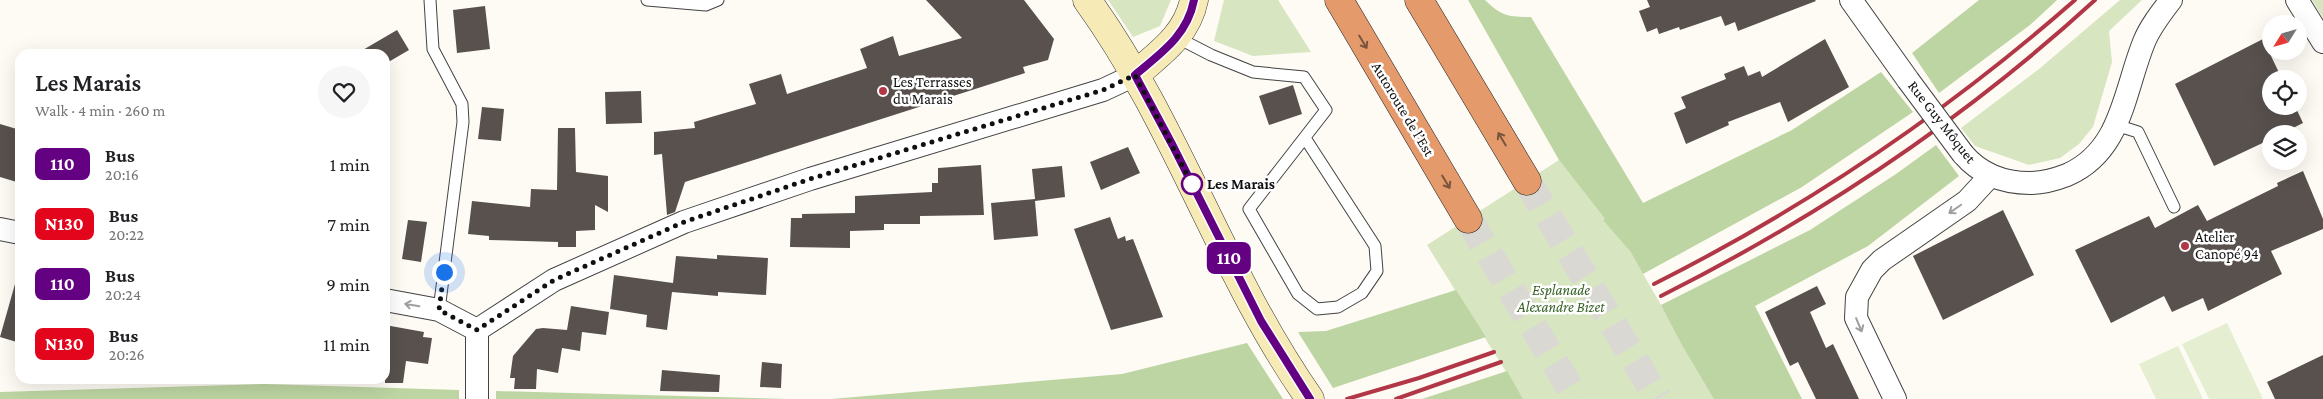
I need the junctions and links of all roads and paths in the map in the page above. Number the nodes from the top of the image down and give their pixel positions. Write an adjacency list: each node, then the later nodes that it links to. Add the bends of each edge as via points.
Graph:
1 (430, 0): 23 (lane, via 433,49 462,104 463,122)
2 (647, 0): 3 (lane, via 706,5)
3 (718, 0)
4 (1087, 0): 13 (main road)
5 (1194, 0): 11 (main road)
6 (1339, 0): 19 (highway, Autoroute de l’Est, one-way to 19)
7 (1419, 0): 17 (highway, one-way to 7)
8 (1851, 0): 16 (street, Rue Guy Môquet, bridge, via 1963,154)
9 (2171, 0): 14 (street, Rue Guy Môquet, via 2144,40)
10 (2297, 0): 12 (street)
11 (1178, 38): 13 (main road); 15 (lane, via 1254,72 1304,77 1326,110)
12 (2323, 42)
13 (1135, 75): 24 (street, via 1103,90 810,179 684,222 554,280); 26 (main road, via 1261,321)
14 (2116, 125): 16 (street, Rue Guy Môquet, via 2098,155 2080,169 2051,182 2016,183); 18 (lane, via 2138,132)
15 (1305, 138): 15 (lane, via 1376,246 1377,271 1362,293 1338,308 1317,309 1298,294 1249,209)
16 (1990, 176): 27 (street, one-way to 27, via 1967,201 1882,260 1872,270 1857,298 1856,318)
17 (1527, 181)
18 (2174, 207)
19 (1468, 219)
20 (0, 229): 21 (street)
21 (15, 232)
22 (390, 301): 23 (street, one-way to 22)
23 (439, 310): 24 (street)
24 (477, 330): 25 (street)
25 (477, 392)
26 (1310, 399)
27 (1895, 399)

